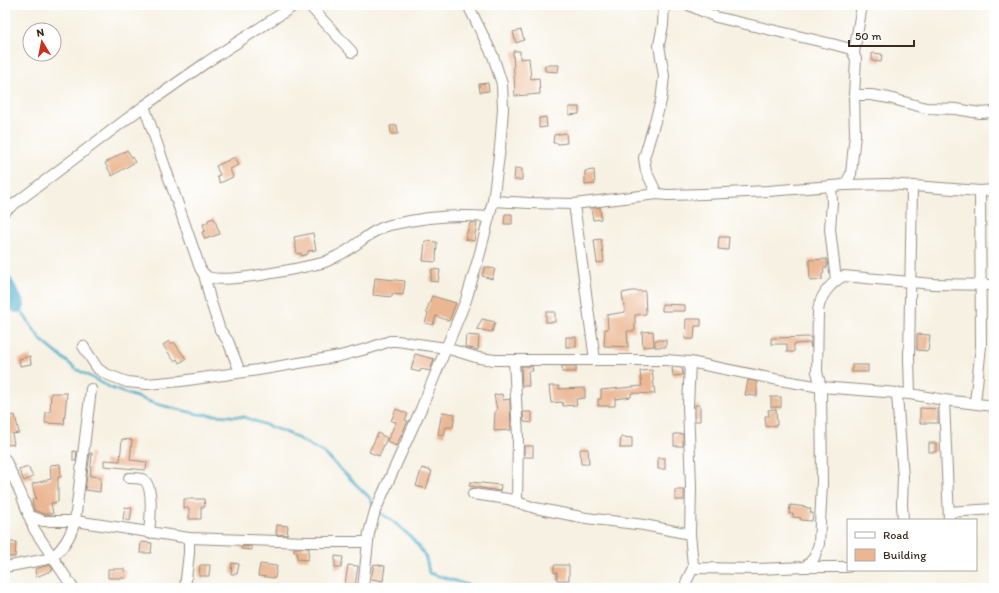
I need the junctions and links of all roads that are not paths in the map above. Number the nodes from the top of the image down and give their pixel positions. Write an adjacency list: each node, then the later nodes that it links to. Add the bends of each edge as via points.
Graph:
1 (295, 5): 10 (street)
2 (309, 5): 7 (street)
3 (468, 5): 18 (street, via 494,56 502,84 504,109)
4 (664, 5): 17 (street, via 659,46 664,76 661,101 644,158 646,171)
5 (690, 5): 8 (street, via 716,17 851,49)
6 (862, 5): 8 (street)
7 (352, 52)
8 (854, 54): 9 (street)
9 (854, 95): 11 (street, via 883,97 926,108); 12 (street, via 854,158 851,174)
10 (144, 106): 20 (street); 22 (street)
11 (994, 112)
12 (845, 185): 13 (street); 14 (street)
13 (831, 186): 17 (street, via 768,191); 23 (street, via 830,229)
14 (912, 186): 16 (street); 24 (street)
15 (994, 190): 16 (street)
16 (980, 191): 26 (street)
17 (657, 194): 19 (street)
18 (493, 201): 19 (street); 21 (street)
19 (574, 204): 30 (street)
20 (5, 211)
21 (489, 217): 22 (street, via 445,215 390,225 377,229 343,253 323,262 286,271 224,279); 28 (street, via 466,300)
22 (204, 274): 32 (street, via 220,330 228,341)
23 (836, 280): 24 (street, via 843,276); 33 (street, via 826,290 819,303 817,372)
24 (911, 282): 26 (street); 36 (street, via 908,358)
25 (994, 285): 26 (street)
26 (982, 286): 38 (street, via 980,357)
27 (83, 346): 32 (street, via 98,369 127,382 146,384)
28 (446, 348): 29 (street, via 480,358); 32 (street, via 390,341 340,356); 52 (street, via 376,511)
29 (514, 360): 30 (street); 43 (street, via 518,437)
30 (595, 360): 31 (street)
31 (690, 362): 33 (street); 50 (street)
32 (240, 372)
33 (821, 387): 35 (street); 56 (street, via 822,483 819,544 814,558)
34 (91, 389): 48 (street)
35 (897, 394): 36 (street); 47 (street, via 903,478)
36 (910, 394): 37 (street)
37 (944, 400): 38 (street); 46 (street)
38 (975, 404): 39 (street)
39 (994, 406)
40 (5, 459): 45 (street)
41 (129, 478): 49 (street, via 142,479 148,486 151,504)
42 (473, 494): 43 (street)
43 (517, 502): 50 (street, via 534,508 586,518)
44 (994, 509): 46 (street)
45 (28, 515): 48 (street, via 43,521); 53 (street, via 34,529)
46 (949, 516)
47 (903, 519)
48 (75, 521): 49 (street); 53 (street, via 63,548)
49 (149, 533): 51 (street)
50 (690, 534): 54 (street)
51 (189, 538): 52 (street); 59 (street)
52 (368, 542): 60 (street)
53 (53, 557): 55 (street); 58 (street)
54 (694, 566): 56 (street, via 758,569); 61 (street)
55 (5, 567)
56 (805, 567): 57 (street)
57 (847, 567)
58 (73, 588)
59 (185, 588)
60 (363, 588)
61 (685, 588)

